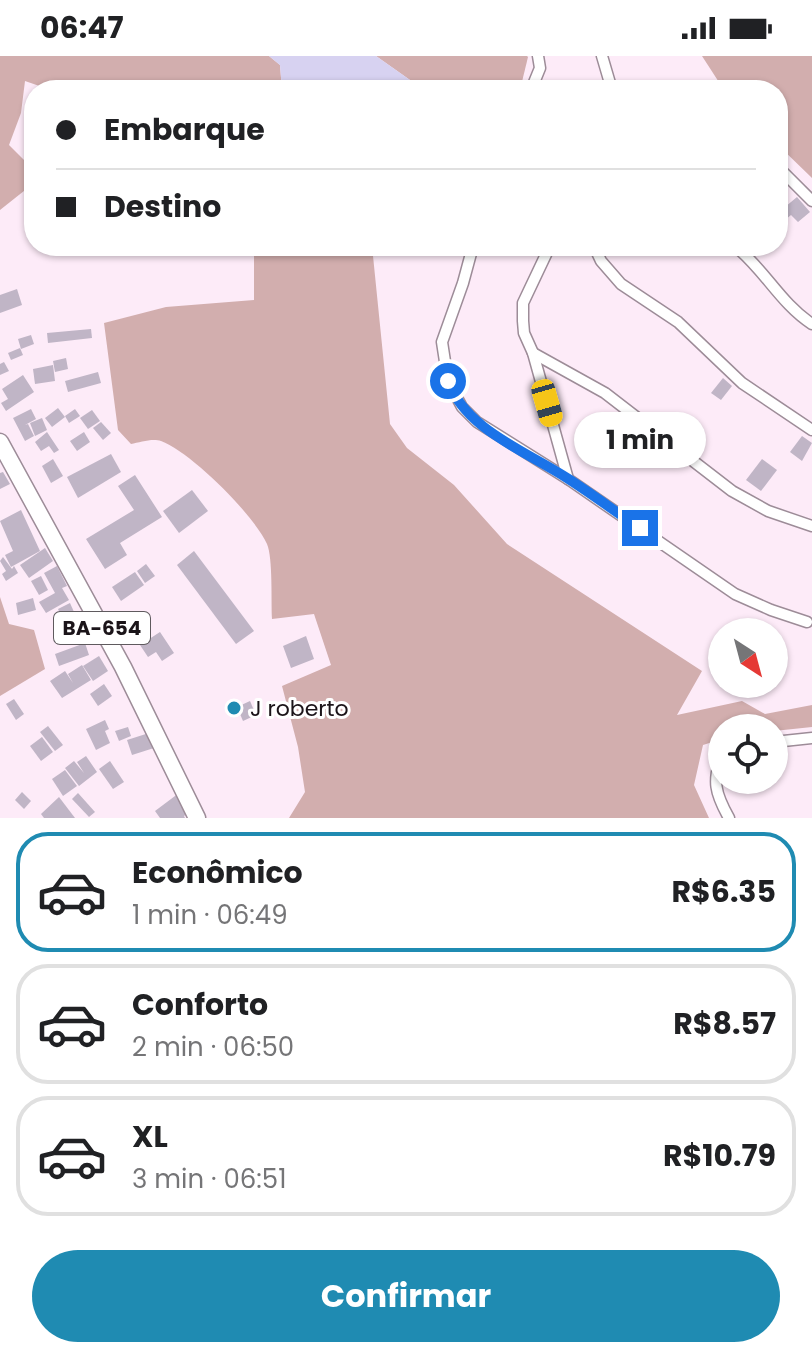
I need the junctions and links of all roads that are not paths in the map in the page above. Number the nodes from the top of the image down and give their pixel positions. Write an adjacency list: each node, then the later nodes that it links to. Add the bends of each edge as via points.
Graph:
1 (538, 56): 3 (street)
2 (602, 56): 4 (street)
3 (535, 80)
4 (609, 80)
5 (788, 177): 6 (street)
6 (812, 201)
7 (470, 256): 15 (street, via 442,342 453,395 477,422)
8 (545, 256): 12 (street, via 523,303 524,333)
9 (599, 256): 13 (street, via 621,284 678,322 742,383)
10 (747, 256): 11 (street)
11 (812, 324)
12 (533, 353): 15 (street); 16 (street, via 605,393 732,491)
13 (812, 430)
14 (0, 442): 21 (main road, BA-654, via 123,667)
15 (568, 479): 17 (street, via 735,594 771,610)
16 (812, 526)
17 (810, 618)
18 (812, 738): 19 (street)
19 (788, 741)
20 (718, 794): 22 (street)
21 (197, 818)
22 (729, 818)

